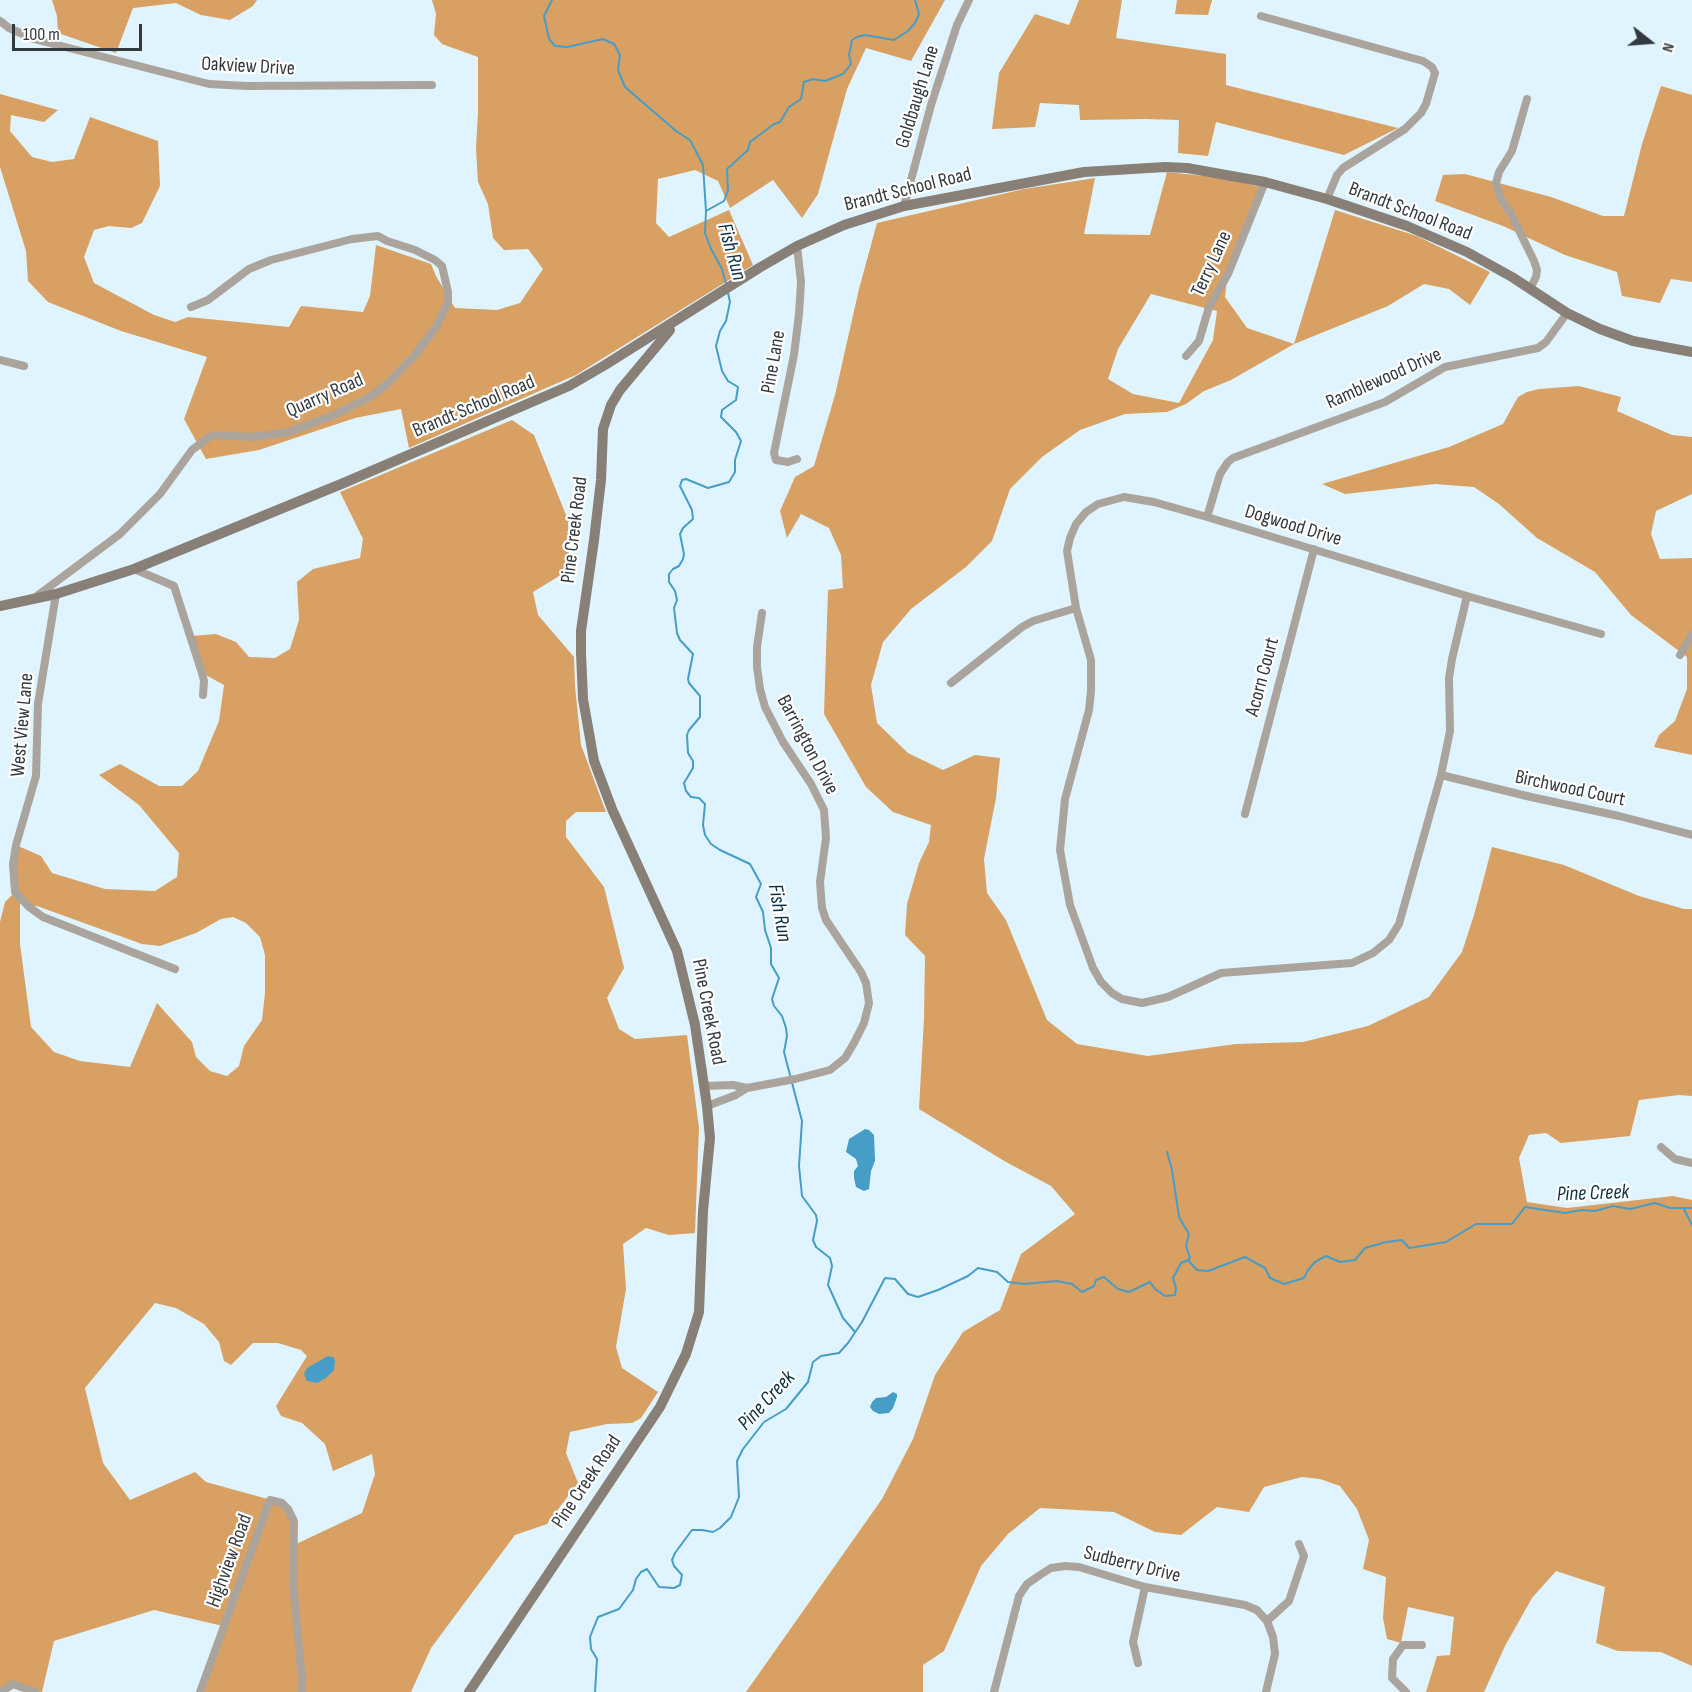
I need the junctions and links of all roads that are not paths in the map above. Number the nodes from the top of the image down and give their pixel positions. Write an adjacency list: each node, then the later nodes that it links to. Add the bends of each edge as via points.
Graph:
1 (969, 0): 8 (street, Goldbaugh Lane, via 931,105)
2 (1261, 16): 7 (street, via 1423,61 1435,73 1421,113 1405,129 1343,168)
3 (0, 21): 4 (street, Oakview Drive, via 34,39 209,84)
4 (432, 85)
5 (1527, 99): 10 (street, via 1512,151 1496,183 1537,270)
6 (1266, 182): 7 (street, Brandt School Road); 8 (street, Brandt School Road, via 1187,168 1138,168 1084,172); 15 (street, Terry Lane, via 1228,274 1209,307 1199,341)
7 (1326, 199): 10 (street, Brandt School Road, via 1440,239)
8 (904, 206): 9 (street, Brandt School Road, via 844,225)
9 (797, 246): 13 (street, Brandt School Road); 18 (street, Pine Lane, via 799,314 774,453 776,460)
10 (1530, 289): 12 (street, Brandt School Road)
11 (191, 307): 24 (street, Quarry Road, via 208,300 249,269 271,260 378,236 415,250 442,266 448,302 436,327 415,355 370,397 289,432 208,438 192,450 160,494 120,534)
12 (1566, 313): 14 (street, Brandt School Road, via 1633,341); 19 (street, Ramblewood Drive, via 1538,348 1445,367 1385,402 1233,458 1220,474)
13 (680, 319): 21 (street, Brandt School Road, via 569,386); 37 (street, Pine Creek Road, via 620,390 603,429 581,653 583,699 594,761 677,951 692,1007)
14 (1692, 352)
15 (1186, 356)
16 (0, 360): 17 (street)
17 (24, 366)
18 (797, 459)
19 (1207, 517): 20 (street, Dogwood Drive); 26 (street, Dogwood Drive, via 1124,497 1110,499 1086,512 1076,524 1067,551)
20 (1314, 549): 23 (street, Dogwood Drive); 34 (street, Acorn Court)
21 (134, 569): 22 (street, Brandt School Road); 32 (street, via 174,586 199,662)
22 (56, 594): 24 (street, Brandt School Road); 36 (street, West View Lane, via 38,704 36,776 13,864 15,892 43,917)
23 (1467, 596): 28 (street); 33 (street, Dogwood Drive, via 1449,678 1450,731)
24 (33, 599): 25 (street, Brandt School Road)
25 (0, 606)
26 (1076, 608): 31 (street, via 1022,627); 33 (street, Dogwood Drive, via 1091,660 1091,691 1065,799 1060,850 1070,905 1093,968 1101,982 1122,999 1151,1002 1221,973 1352,963 1383,946 1404,911)
27 (762, 613): 38 (street, Barrington Drive, via 757,647 760,689 783,742 824,810 822,908 861,972 869,1003 854,1043 845,1058 830,1070)
28 (1601, 633)
29 (1692, 635): 30 (street)
30 (1680, 656)
31 (951, 683)
32 (203, 695)
33 (1441, 775): 35 (street, Birchwood Court)
34 (1245, 814)
35 (1692, 835)
36 (175, 969)
37 (705, 1086): 38 (street, Barrington Drive); 39 (street, Pine Creek Road)
38 (747, 1088): 39 (street, Barrington Drive)
39 (707, 1106): 51 (street, Pine Creek Road, via 710,1138 699,1311 686,1354 660,1407)
40 (1661, 1147): 41 (street, via 1675,1159)
41 (1692, 1163)
42 (1299, 1544): 44 (street, via 1304,1556 1289,1601)
43 (1145, 1587): 44 (street, Sudberry Drive, via 1245,1605 1257,1610); 46 (street, via 1133,1642); 52 (street, Sudberry Drive, via 1079,1568 1051,1568 1040,1575 1019,1596)
44 (1267, 1622): 53 (street, via 1275,1654)
45 (1422, 1645): 54 (street, via 1403,1645 1393,1659 1392,1678)
46 (1138, 1663)
47 (1, 1692): 48 (street, via 13,1684)
48 (35, 1692)
49 (201, 1692): 50 (street, Highview Road, via 270,1500 282,1503 294,1521 293,1583)
50 (301, 1692)
51 (470, 1692)
52 (994, 1692)
53 (1266, 1692)
54 (1406, 1692)

